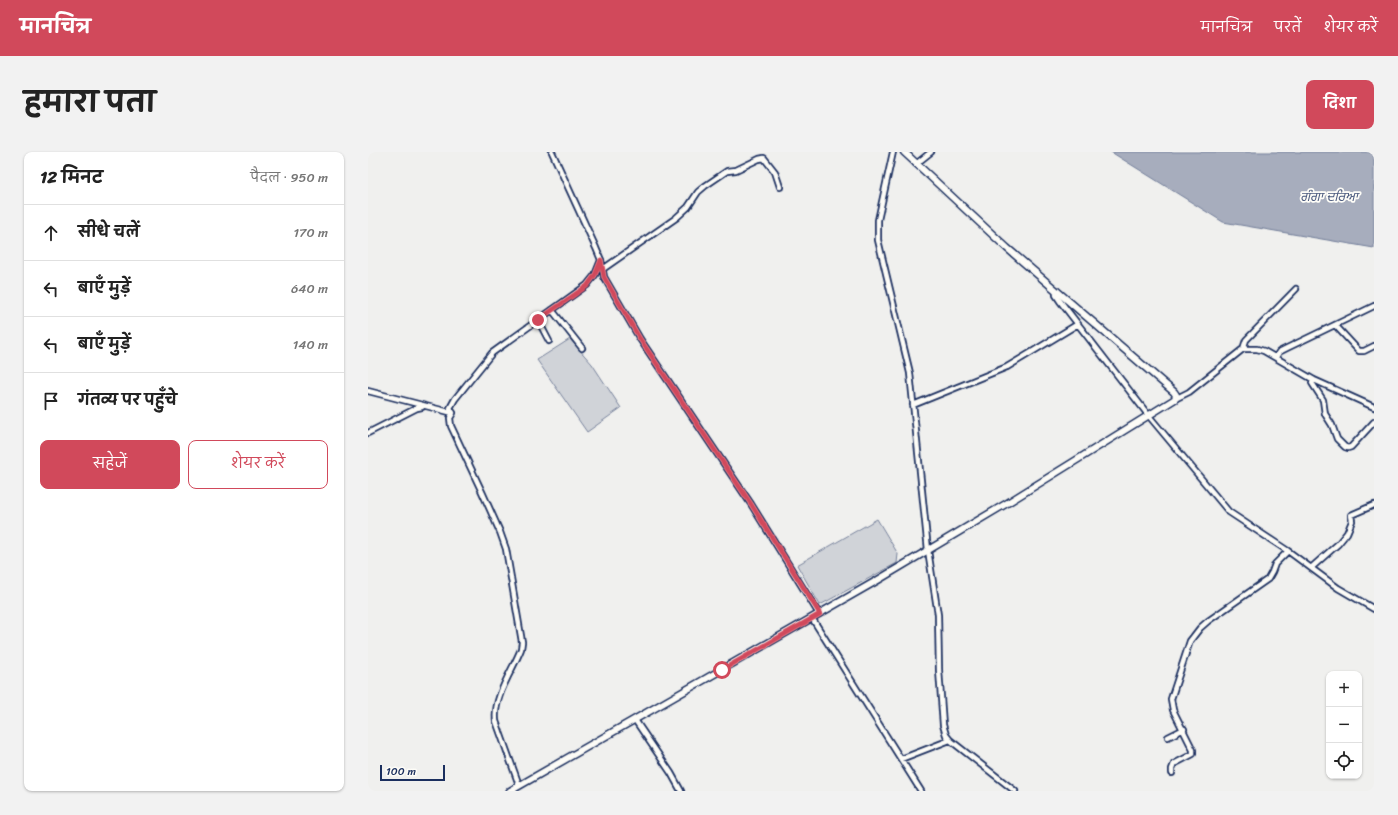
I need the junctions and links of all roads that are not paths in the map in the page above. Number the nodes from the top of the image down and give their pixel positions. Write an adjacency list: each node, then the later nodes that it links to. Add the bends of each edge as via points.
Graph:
1 (552, 152): 7 (street)
2 (893, 152): 24 (street, via 878,220 878,240 910,373)
3 (904, 152): 5 (main road)
4 (931, 152): 5 (street)
5 (916, 164): 10 (main road, via 1006,248)
6 (780, 187): 8 (street, via 776,175 762,158 736,170 727,171 698,192 685,210)
7 (601, 260): 8 (street); 12 (street, via 587,286)
8 (603, 269): 36 (street, via 604,277 640,339 751,504)
9 (1296, 289): 19 (street, via 1246,340)
10 (1056, 290): 14 (street, via 1058,299); 23 (main road, via 1174,392)
11 (1374, 306): 15 (street)
12 (552, 310): 13 (street); 18 (street)
13 (538, 320): 16 (street); 27 (street, via 488,356 455,399 450,408)
14 (1078, 324): 24 (street, via 1007,367); 28 (street)
15 (1335, 325): 17 (street, via 1359,351); 20 (street, via 1287,348)
16 (549, 341)
17 (1374, 346)
18 (582, 348)
19 (1243, 350): 20 (street, via 1257,349); 23 (street, via 1189,392)
20 (1276, 357): 21 (street)
21 (1314, 380): 26 (street); 29 (street, via 1312,383 1324,403 1325,414 1337,439 1345,447 1351,447)
22 (368, 391): 25 (street)
23 (1175, 399): 28 (main road)
24 (913, 404): 32 (street)
25 (424, 407): 27 (street); 30 (street)
26 (1374, 407)
27 (453, 413): 44 (street, via 450,418 451,426 500,532 509,562 522,642 498,700 495,714)
28 (1149, 416): 32 (main road); 33 (street, via 1229,512)
29 (1374, 422)
30 (368, 432)
31 (1374, 504): 34 (street, via 1350,516 1352,522 1347,533)
32 (928, 550): 36 (main road); 41 (street, via 938,614 943,725)
33 (1288, 551): 34 (street); 39 (street, via 1275,564 1268,579 1208,621 1190,641 1171,699)
34 (1311, 568): 35 (street, via 1338,588)
35 (1374, 609)
36 (820, 614): 37 (main road)
37 (812, 618): 38 (main road); 42 (street)
38 (635, 720): 44 (main road); 46 (street)
39 (1184, 729): 40 (street); 43 (street, via 1193,754 1174,764)
40 (1168, 737)
41 (950, 740): 42 (street); 48 (street)
42 (901, 759): 47 (street)
43 (1172, 773)
44 (519, 785): 45 (main road)
45 (510, 791)
46 (681, 791)
47 (921, 791)
48 (1015, 791)

